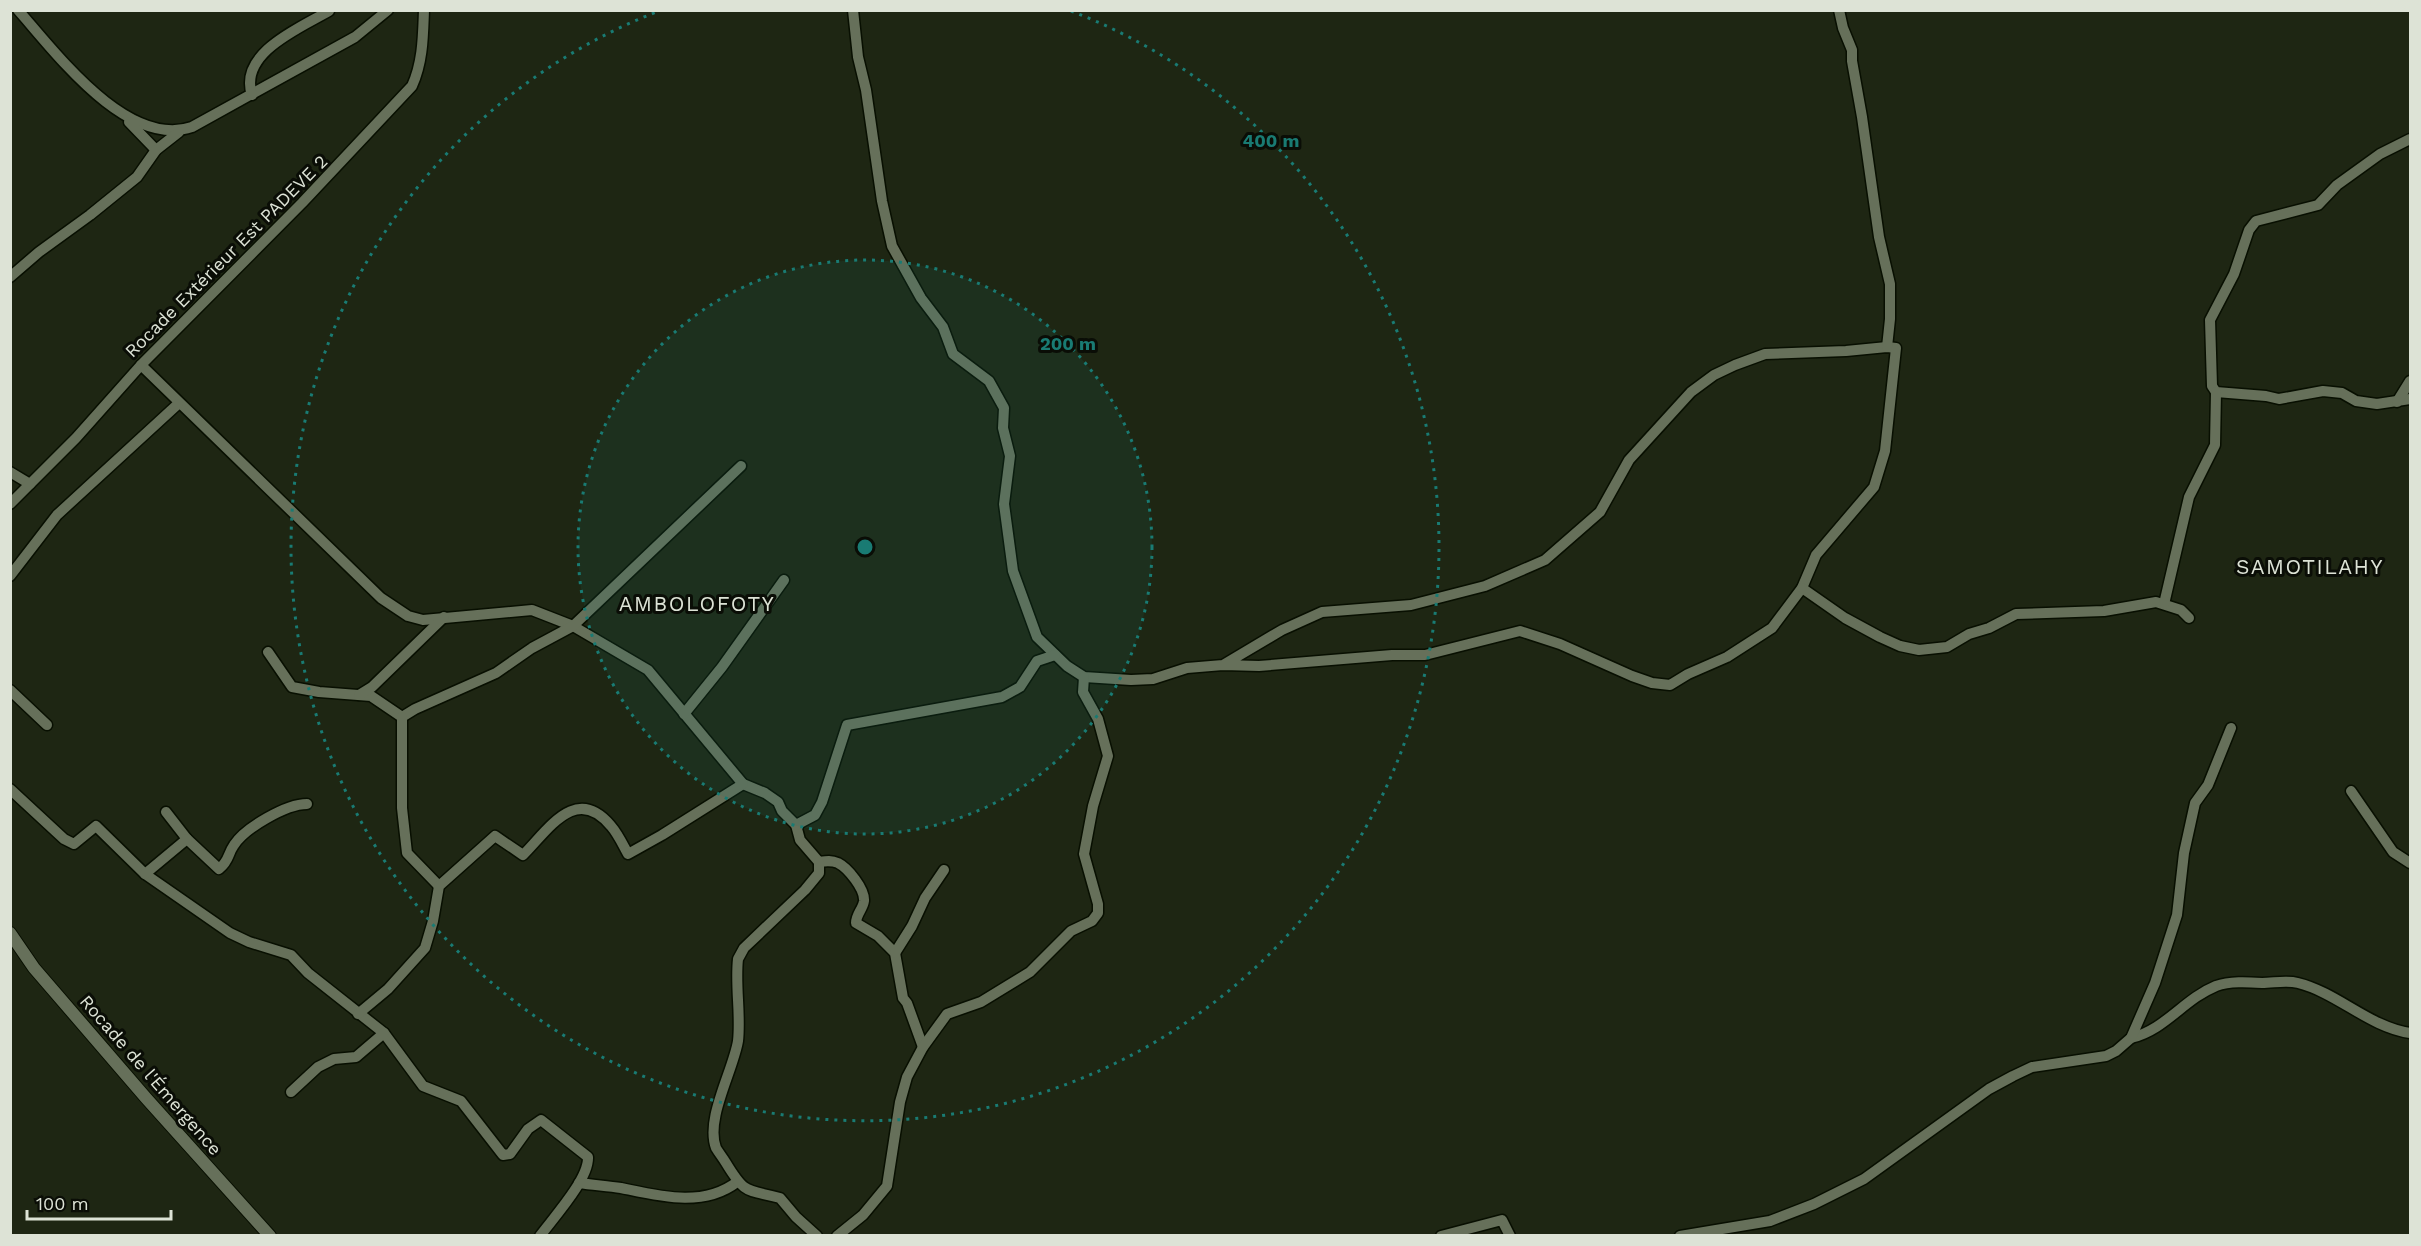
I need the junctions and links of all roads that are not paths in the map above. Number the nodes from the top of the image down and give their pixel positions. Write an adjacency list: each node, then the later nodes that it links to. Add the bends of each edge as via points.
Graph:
1 (18, 10): 8 (street, via 76,74)
2 (388, 10): 7 (street, via 355,37)
3 (424, 10): 14 (street, Rocade Extérieur Est PADEVE 2, via 421,56 412,86)
4 (853, 10): 32 (street, via 892,246 921,298 943,327 953,354 989,381 1004,408 1003,428 1010,456 1004,504 1012,571 1037,638)
5 (1839, 10): 13 (street, via 1852,50 1879,237 1890,284)
6 (329, 11): 7 (street, via 258,57 249,86)
7 (252, 94): 9 (street)
8 (123, 115): 9 (street, via 160,130); 11 (street)
9 (179, 132): 11 (street)
10 (2410, 139): 16 (street, via 2380,154 2337,185 2318,205 2256,221 2249,230 2234,274 2210,320 2212,386)
11 (156, 150): 12 (street, via 137,177)
12 (10, 277)
13 (1887, 347): 26 (street, via 1896,348 1885,451 1874,487 1816,555); 33 (street, via 1765,354 1714,375 1691,392 1629,460 1600,512 1545,560 1485,586 1411,604 1322,612 1282,630)
14 (141, 365): 19 (street); 22 (street, Rocade Extérieur Est PADEVE 2)
15 (2410, 381): 18 (street)
16 (2216, 392): 18 (street, via 2278,399 2342,393 2356,401); 27 (street, via 2215,445 2189,497)
17 (2410, 399): 18 (street)
18 (2397, 402)
19 (178, 404): 24 (street, via 57,515); 28 (street, via 381,598 408,616 423,620)
20 (741, 466): 30 (street)
21 (10, 472): 22 (street)
22 (30, 484): 23 (street, Rocade Extérieur Est PADEVE 2)
23 (10, 504)
24 (10, 576)
25 (784, 580): 37 (street)
26 (1802, 588): 27 (street, via 1880,638 1919,650 1947,647 2016,614 2076,613 2142,603); 33 (street, via 1772,628 1727,657 1670,684 1632,676 1520,631 1425,655)
27 (2164, 604): 29 (street, via 2181,610)
28 (445, 616): 30 (street, via 532,610); 36 (street, via 372,687)
29 (2189, 618)
30 (573, 626): 37 (street, via 648,670); 38 (street, via 496,673)
31 (268, 652): 36 (street, via 292,687)
32 (1055, 655): 34 (street); 46 (street, via 1037,661 1020,687 1002,697 848,725 822,802 815,814)
33 (1223, 665): 34 (street, via 1187,668 1153,679)
34 (1084, 677): 59 (street, via 1083,692 1098,718 1108,756 1084,854 1098,913 1092,921 1071,931 1030,972 981,1002 947,1014)
35 (10, 690): 39 (street)
36 (358, 695): 38 (street, via 371,696)
37 (684, 714): 41 (street)
38 (402, 717): 52 (street, via 402,807 407,853)
39 (47, 725)
40 (2231, 728): 58 (street, via 2208,785 2195,803 2177,915 2155,983)
41 (743, 783): 46 (street, via 778,802); 52 (street, via 628,854 611,825 591,810 580,808 569,810 523,855 495,836)
42 (10, 789): 51 (street, via 74,844 96,826)
43 (2351, 791): 49 (street, via 2393,852)
44 (307, 804): 47 (street, via 289,807 247,830 219,869)
45 (166, 812): 47 (street)
46 (796, 825): 48 (street, via 800,840)
47 (187, 839): 51 (street)
48 (819, 862): 54 (street, via 828,860 845,868 864,898 856,923 878,936); 61 (street, via 819,873 805,891 744,948 738,959 738,1040 714,1134 716,1147)
49 (2410, 863)
50 (944, 870): 54 (street)
51 (145, 874): 55 (street, via 230,933 291,955)
52 (439, 886): 55 (street, via 424,948 388,989)
53 (10, 933): 63 (street, Rocade de l'Émergence, via 34,968)
54 (895, 953): 59 (street, via 903,998)
55 (358, 1014): 56 (street)
56 (384, 1033): 60 (street, via 356,1057 334,1059 318,1067); 62 (street, via 423,1086 461,1101 503,1155 510,1154 528,1129 541,1120 588,1157)
57 (2410, 1033): 58 (street, via 2374,1021 2299,983 2238,982 2217,986 2164,1024)
58 (2131, 1038): 69 (street, via 2106,1056 2032,1067 2013,1076 1864,1179 1832,1196 1770,1221)
59 (923, 1047): 66 (street, via 904,1086 887,1186 863,1215)
60 (291, 1092)
61 (737, 1182): 62 (street, via 715,1194 684,1198); 65 (street, via 760,1196 780,1198)
62 (579, 1183): 64 (street)
63 (270, 1236)
64 (540, 1236)
65 (817, 1236)
66 (837, 1236)
67 (1441, 1236): 68 (street, via 1502,1220)
68 (1510, 1236)
69 (1680, 1236)

